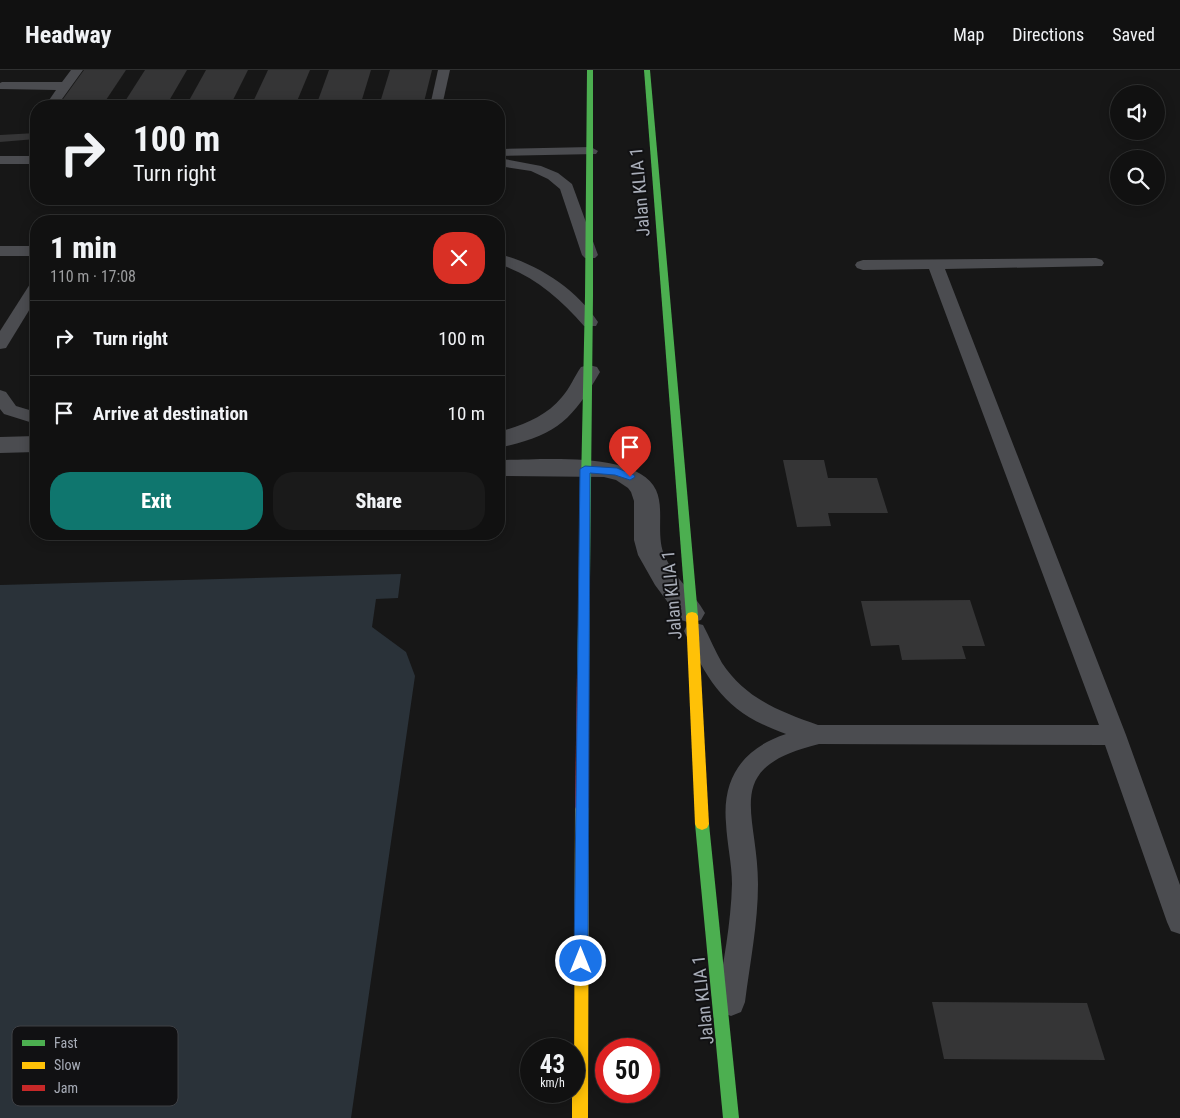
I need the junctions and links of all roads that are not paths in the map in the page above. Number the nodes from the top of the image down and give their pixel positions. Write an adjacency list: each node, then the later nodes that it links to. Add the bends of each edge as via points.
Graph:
1 (77, 70): 6 (lane)
2 (444, 70): 9 (lane)
3 (590, 70): 10 (main road)
4 (647, 70): 33 (main road, Jalan KLIA 1)
5 (10, 75): 7 (lane)
6 (65, 86): 7 (lane); 8 (lane)
7 (1, 87)
8 (55, 100)
9 (437, 100)
10 (591, 151): 11 (lane); 17 (main road)
11 (505, 154)
12 (0, 160): 13 (lane)
13 (30, 160)
14 (505, 163): 17 (lane, via 538,169 561,180 567,187)
15 (0, 251): 16 (lane)
16 (30, 251)
17 (590, 255): 23 (main road)
18 (505, 261): 23 (lane, via 546,280 574,303)
19 (1096, 263): 20 (lane)
20 (935, 264): 21 (lane); 35 (lane)
21 (863, 265)
22 (30, 296): 24 (lane)
23 (590, 322): 25 (main road)
24 (0, 344)
25 (588, 372): 28 (street, via 562,412 526,432); 32 (main road)
26 (0, 396): 27 (lane, via 10,410)
27 (30, 416)
28 (505, 438)
29 (30, 444): 30 (street)
30 (0, 445)
31 (505, 468): 32 (street)
32 (585, 469): 33 (street, via 617,472 640,484 646,494 651,555); 38 (main road)
33 (692, 620): 34 (lane, via 719,677 736,694 789,727); 37 (main road, Jalan KLIA 1, via 701,818)
34 (819, 734): 35 (lane); 37 (lane, via 792,740 771,751 751,766 741,782 738,806 745,884)
35 (1114, 735): 36 (lane)
36 (1180, 922)
37 (726, 1050): 39 (main road, Jalan KLIA 1)
38 (580, 1118)
39 (731, 1118)

